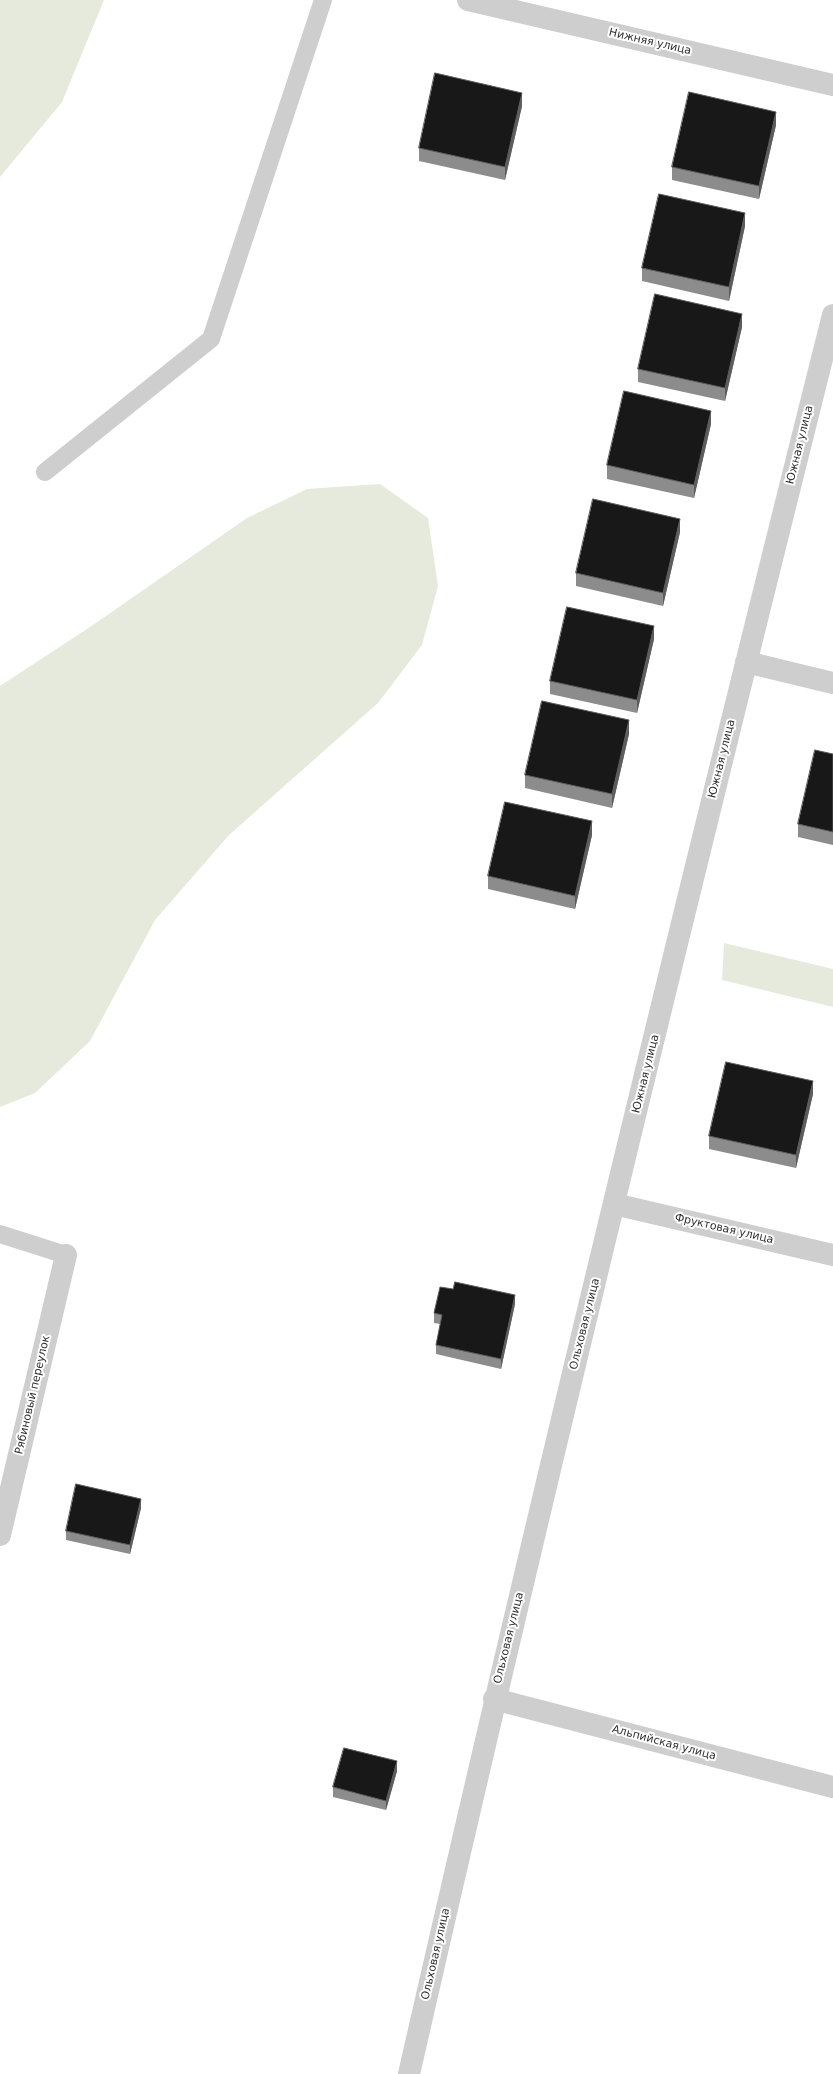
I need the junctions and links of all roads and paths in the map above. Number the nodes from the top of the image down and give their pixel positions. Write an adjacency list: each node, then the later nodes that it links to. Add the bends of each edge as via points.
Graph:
1 (323, 0): 5 (lane, via 211,339)
2 (468, 0): 3 (street, Нижняя улица)
3 (833, 85)
4 (833, 315): 6 (street, Южная улица)
5 (45, 472)
6 (746, 662): 7 (street); 8 (street, Южная улица)
7 (833, 683)
8 (614, 1204): 11 (street, Фруктовая улица); 13 (street, Ольховая улица)
9 (0, 1234): 10 (lane)
10 (66, 1255): 12 (street, Рябиновый переулок)
11 (833, 1255)
12 (0, 1535)
13 (494, 1699): 14 (street, Альпийская улица); 15 (street, Ольховая улица)
14 (833, 1787)
15 (409, 2074)

